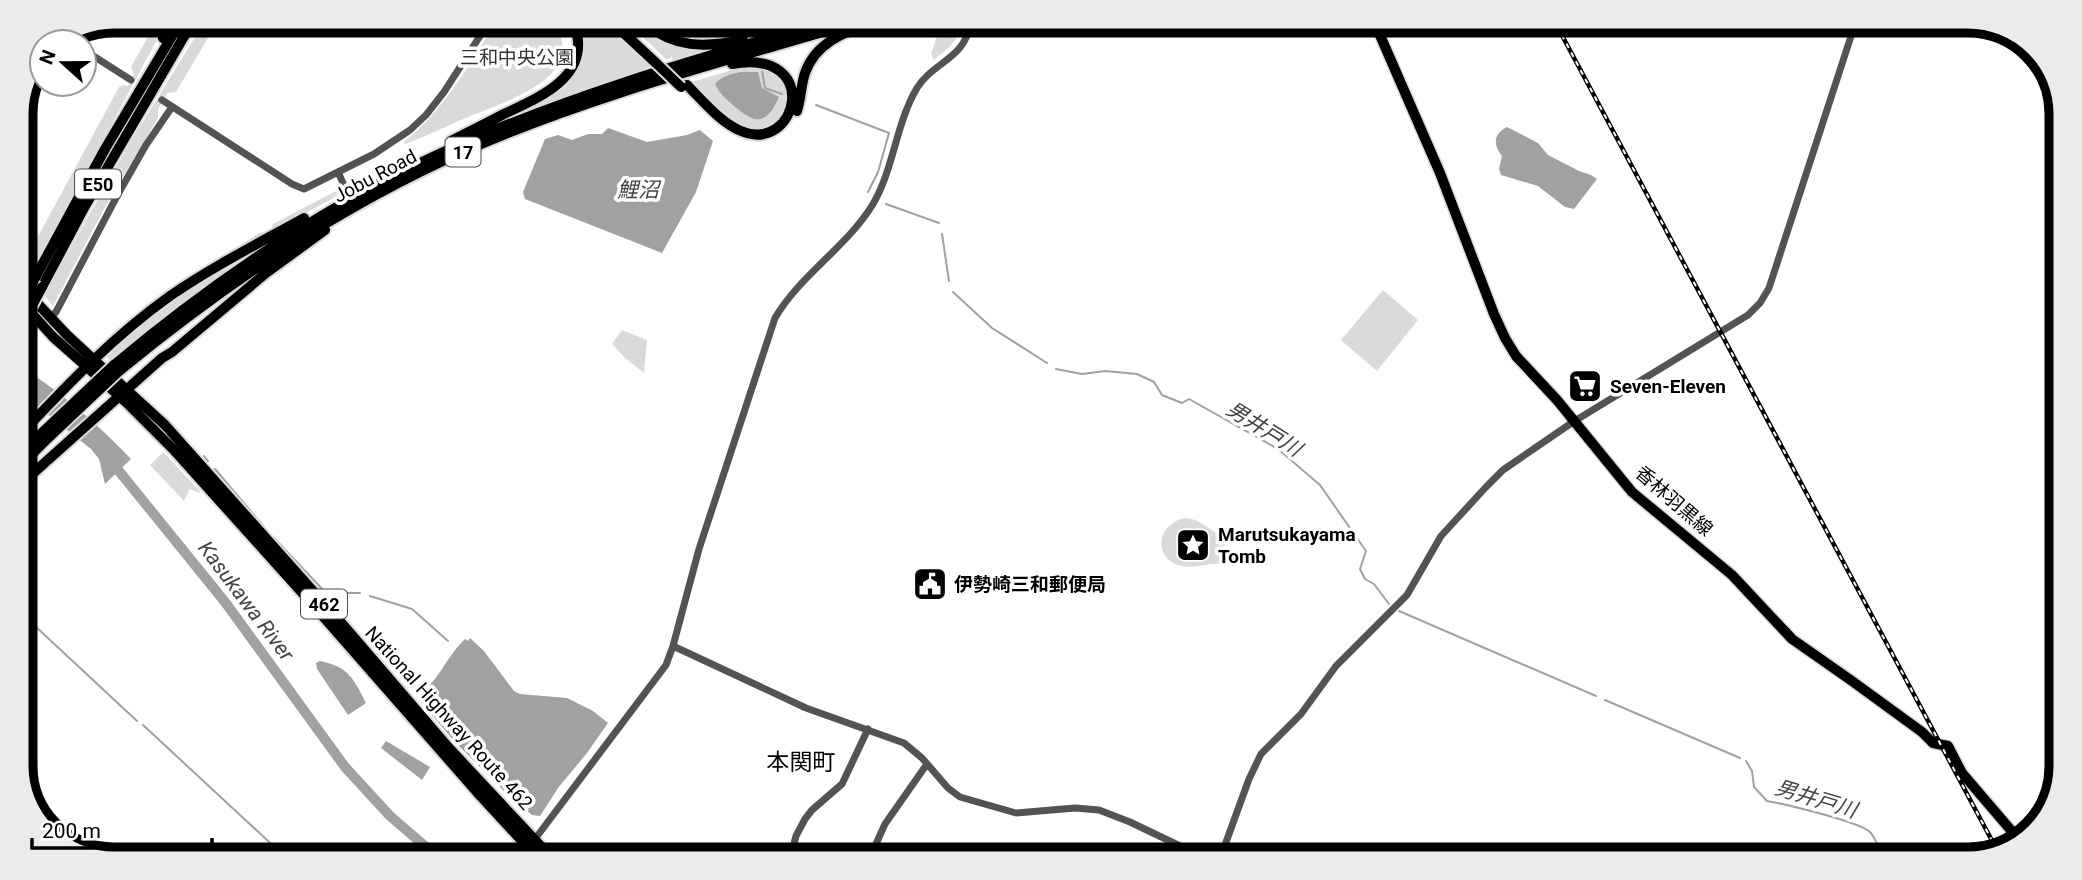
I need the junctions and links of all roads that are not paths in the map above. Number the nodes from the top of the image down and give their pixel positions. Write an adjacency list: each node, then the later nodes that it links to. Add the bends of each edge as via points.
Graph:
1 (166, 33): 25 (highway)
2 (174, 33): 25 (highway, E50)
3 (186, 33): 20 (highway, E50)
4 (193, 33): 20 (highway)
5 (482, 33): 26 (street, via 424,117 386,147)
6 (576, 33): 29 (highway, via 576,57 553,89)
7 (625, 33): 18 (highway)
8 (631, 33): 18 (highway)
9 (660, 33): 10 (highway, via 690,45 709,46)
10 (768, 33)
11 (786, 33): 27 (highway, Jobu Road / 17, via 536,113)
12 (820, 33): 22 (highway, Jobu Road / 17)
13 (846, 33): 21 (highway, via 816,54 806,72 795,116 770,139 750,141 730,132)
14 (968, 33): 47 (street, via 962,47 916,90 880,188 865,215 775,318 699,549)
15 (1379, 33): 42 (main road, 香林羽黒線, via 1505,338)
16 (1852, 33): 42 (street, via 1763,299 1748,315)
17 (98, 59): 19 (street)
18 (659, 62): 21 (highway, bridge)
19 (131, 80)
20 (157, 82): 32 (highway, E50)
21 (684, 86): 22 (highway, via 723,120 750,134 779,127 792,105 791,90 781,71 755,61)
22 (640, 87): 30 (highway, Jobu Road / 17, via 527,125)
23 (162, 100): 24 (street)
24 (172, 107): 26 (street, via 297,187 308,188); 37 (street)
25 (105, 149): 32 (highway, E50)
26 (338, 172): 28 (street)
27 (387, 179): 29 (highway); 31 (highway, Jobu Road / 17)
28 (343, 183)
29 (360, 188): 31 (highway); 38 (highway, via 190,283 137,321)
30 (379, 193): 39 (highway, Jobu Road / 17, via 262,262); 40 (highway, via 266,272)
31 (339, 205): 39 (highway, Jobu Road / 17, via 229,275)
32 (38, 283): 33 (highway, E50, bridge); 34 (highway, E50, bridge)
33 (33, 289)
34 (33, 296)
35 (33, 299): 37 (main road)
36 (33, 316): 38 (main road)
37 (50, 317): 38 (main road)
38 (90, 364): 40 (highway, National Highway Route 462 / 462); 41 (highway)
39 (117, 368): 43 (highway, Jobu Road / 17, bridge)
40 (123, 393): 46 (highway); 51 (highway, National Highway Route 462 / 462, via 477,792)
41 (33, 422)
42 (1573, 422): 50 (main road, 香林羽黒線, via 1632,492 1732,575 1792,639 1933,743 1948,746 1962,773); 55 (street, via 1503,470 1468,506 1441,536 1407,595 1336,666 1301,714 1261,754)
43 (46, 434): 44 (highway, Jobu Road / 17); 45 (highway, Jobu Road / 17)
44 (33, 444)
45 (33, 450)
46 (33, 473)
47 (673, 646): 48 (street, via 806,708); 51 (street, via 660,675)
48 (868, 729): 49 (street, via 904,743); 52 (street, via 842,784 805,819)
49 (927, 764): 53 (street); 54 (street, via 948,788 969,800 1016,813 1075,807 1099,810)
50 (2013, 833)
51 (532, 847)
52 (793, 847)
53 (874, 847)
54 (1183, 847)
55 (1224, 847)

